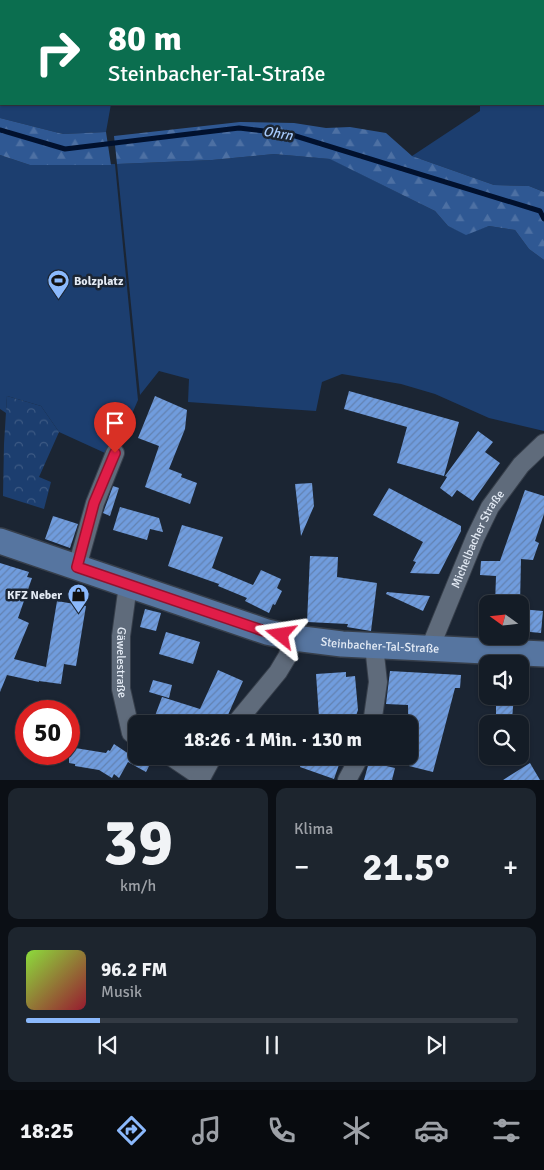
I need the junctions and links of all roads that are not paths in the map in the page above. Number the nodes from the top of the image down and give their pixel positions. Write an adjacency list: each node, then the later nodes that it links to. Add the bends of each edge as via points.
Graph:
1 (544, 444): 8 (street, Michelbacher Straße, via 521,466 490,507)
2 (115, 453): 4 (street, via 94,503)
3 (0, 541): 4 (main road, Steinbacher-Tal-Straße)
4 (77, 567): 5 (main road, Steinbacher-Tal-Straße)
5 (128, 586): 6 (main road, Steinbacher-Tal-Straße); 12 (street, Gäwelestraße, via 121,636 121,689)
6 (294, 638): 7 (main road, Steinbacher-Tal-Straße); 10 (street, via 278,672)
7 (374, 646): 8 (main road, Steinbacher-Tal-Straße); 11 (street, via 378,682)
8 (430, 648): 9 (main road, Steinbacher-Tal-Straße)
9 (544, 654)
10 (242, 715)
11 (373, 715)
12 (128, 717)
13 (182, 765): 16 (street)
14 (208, 765): 16 (street)
15 (356, 765): 17 (street)
16 (200, 778)
17 (348, 780)

